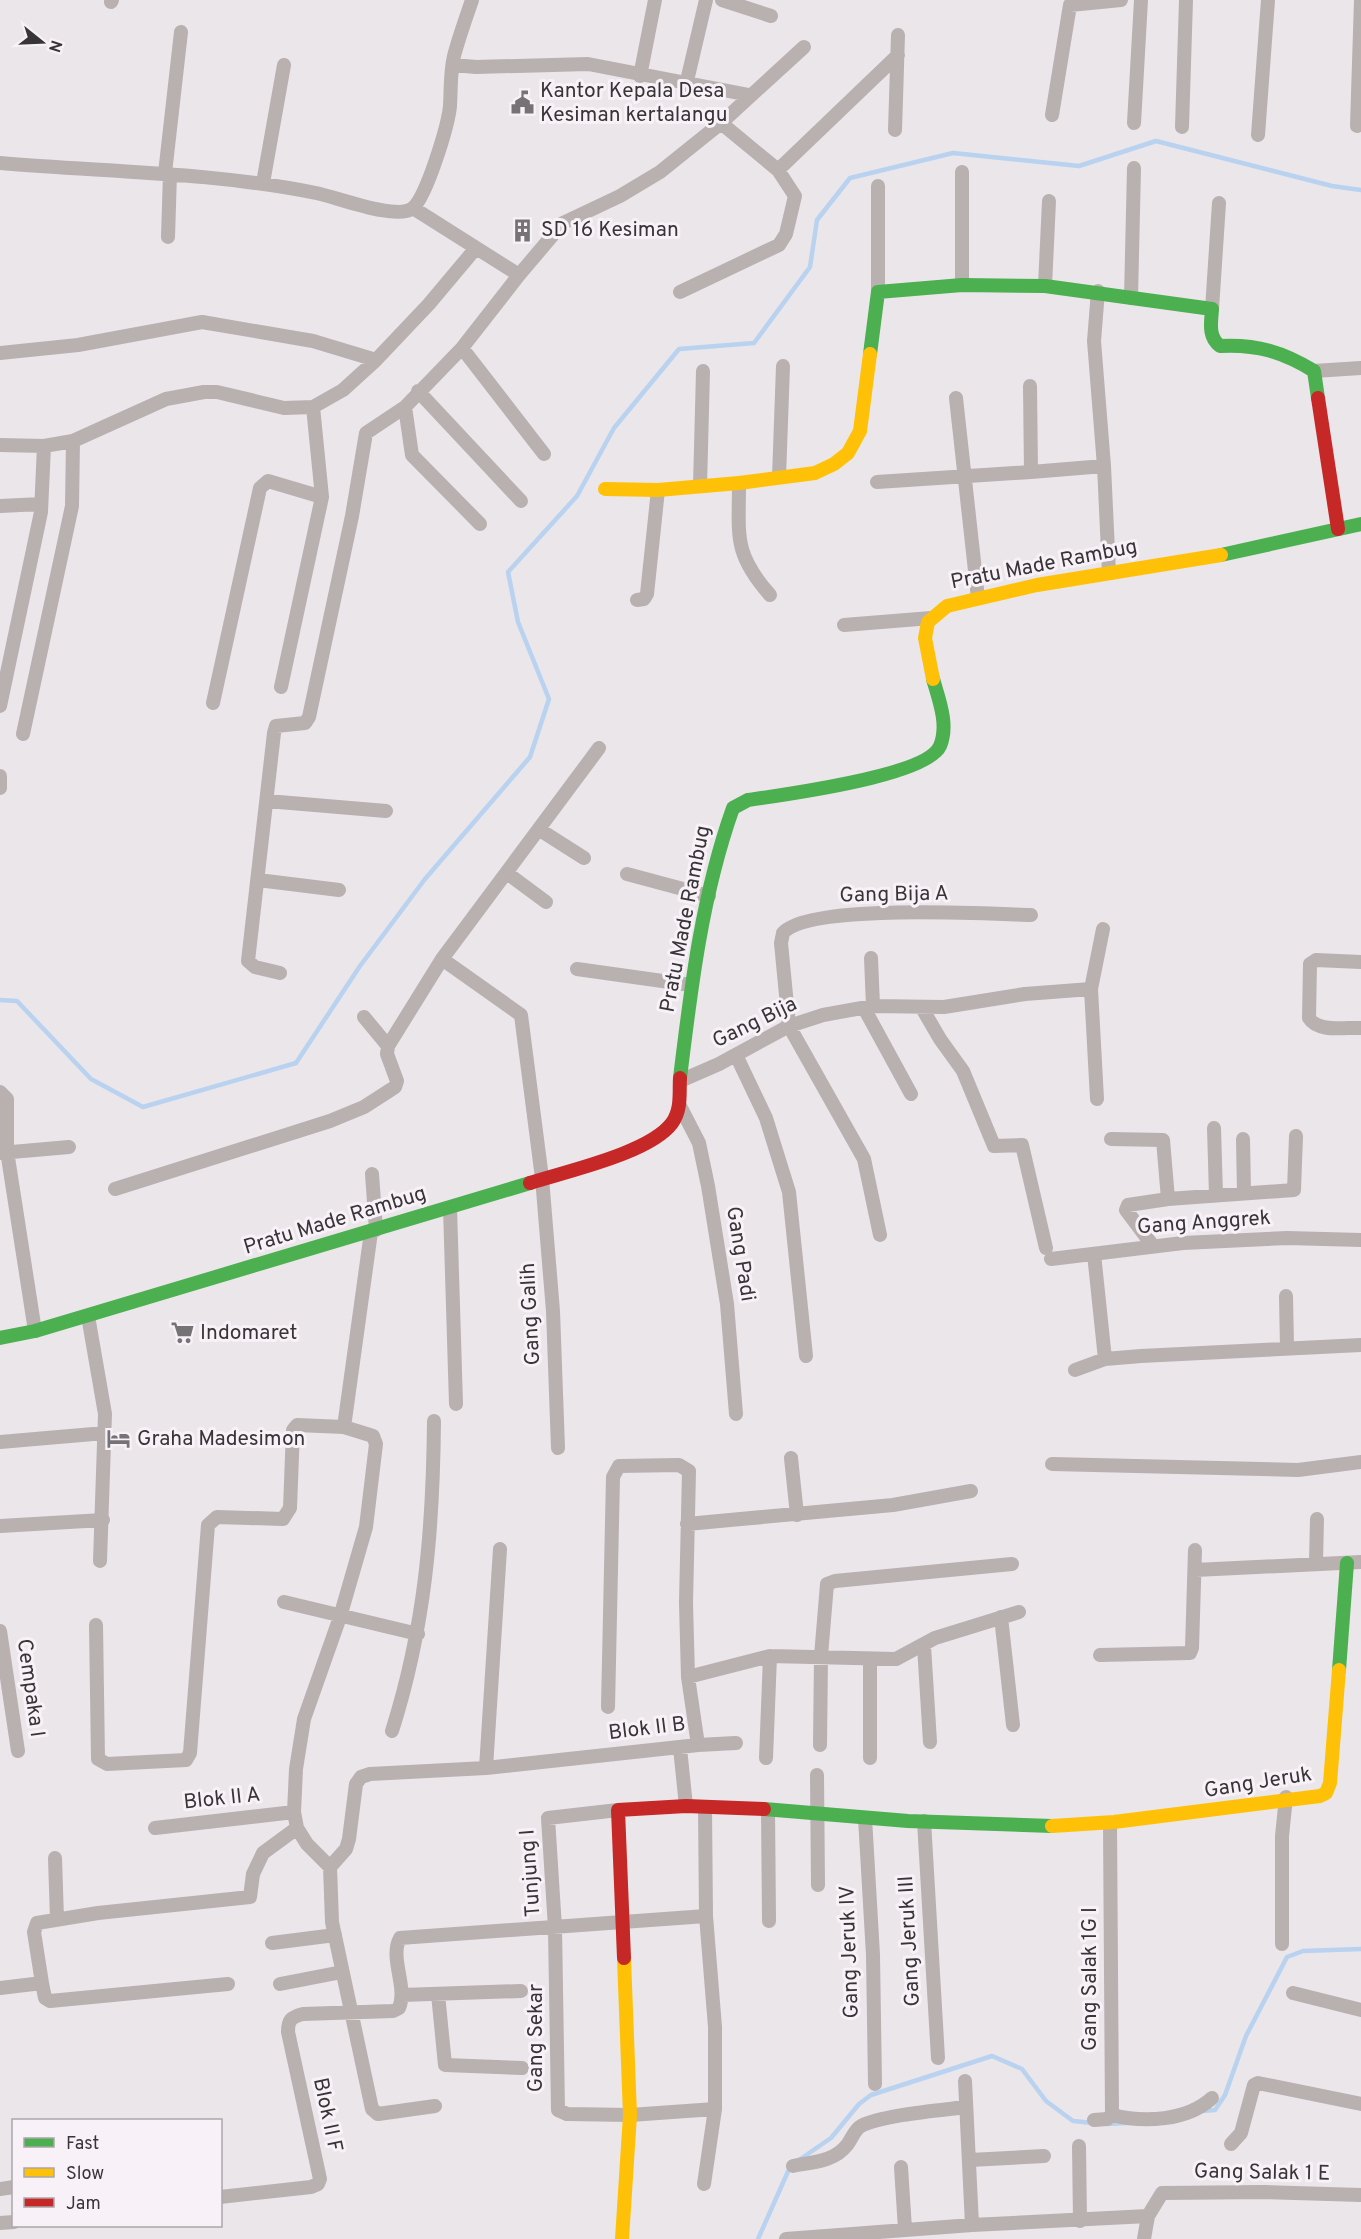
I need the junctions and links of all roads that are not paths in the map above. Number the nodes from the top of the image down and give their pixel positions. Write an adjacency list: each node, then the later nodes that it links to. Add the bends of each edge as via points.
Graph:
1 (472, 0): 16 (street)
2 (655, 0): 17 (street)
3 (706, 0): 18 (street)
4 (723, 0): 10 (street)
5 (1121, 0): 20 (street, via 1070,5)
6 (1142, 0): 22 (street)
7 (1185, 0): 24 (street)
8 (1268, 0): 26 (street)
9 (1361, 0): 23 (street)
10 (771, 16)
11 (181, 32): 31 (street)
12 (898, 35): 14 (street)
13 (804, 47): 19 (street)
14 (898, 55): 25 (street); 29 (street)
15 (284, 65): 32 (street)
16 (453, 65): 17 (street, via 588,64); 36 (street, via 445,128 420,199)
17 (640, 76): 18 (street)
18 (686, 85): 19 (street)
19 (749, 95): 21 (street)
20 (1052, 115)
21 (721, 123): 29 (street); 39 (street, via 660,172 621,196 563,223)
22 (1134, 123)
23 (1357, 126)
24 (1182, 127)
25 (895, 129)
26 (1258, 135)
27 (0, 163): 31 (street)
28 (1134, 168): 45 (street)
29 (778, 170): 43 (street, via 796,199 783,241)
30 (962, 172): 40 (street)
31 (168, 174): 32 (street); 37 (street)
32 (263, 183): 36 (street, via 387,212)
33 (878, 186): 44 (street)
34 (1049, 201): 41 (street)
35 (1219, 204): 46 (street)
36 (412, 208): 38 (street)
37 (168, 237)
38 (476, 248): 39 (street); 49 (street)
39 (519, 275): 47 (street)
40 (962, 285): 41 (street); 44 (street)
41 (1045, 286): 42 (street)
42 (1098, 291): 45 (street); 63 (street, via 1094,341)
43 (680, 292)
44 (878, 292): 66 (street, via 856,442 834,464 815,473)
45 (1131, 298): 46 (street)
46 (1212, 309): 53 (street, via 1215,344 1266,346)
47 (462, 348): 55 (street); 62 (street)
48 (0, 353): 49 (street, via 78,345 202,322 313,341)
49 (376, 360): 57 (street, via 335,396)
50 (783, 366): 66 (street)
51 (1361, 368): 53 (street)
52 (703, 371): 69 (street)
53 (1314, 371): 78 (street)
54 (1030, 386): 64 (street)
55 (418, 391): 58 (street); 73 (street)
56 (956, 398): 65 (street)
57 (313, 407): 59 (street, via 284,408 217,392 192,394 166,399); 72 (street)
58 (405, 407): 76 (street, via 412,455); 92 (street, via 366,433 350,528 309,717 305,723 276,726)
59 (73, 441): 61 (street); 88 (street, via 72,506)
60 (0, 446): 61 (street)
61 (44, 446): 74 (street)
62 (544, 454)
63 (1104, 466): 64 (street); 79 (street)
64 (1031, 472): 65 (street)
65 (965, 474): 67 (street); 81 (street)
66 (778, 477): 68 (street)
67 (877, 482)
68 (739, 483): 69 (street); 80 (street, via 740,548 752,574)
69 (699, 486): 71 (street)
70 (605, 489): 71 (street)
71 (657, 490): 82 (street, via 646,594 644,599)
72 (322, 497): 85 (street); 86 (street, via 268,481 260,488)
73 (521, 501)
74 (41, 504): 75 (street); 87 (street)
75 (0, 506)
76 (480, 524)
77 (1361, 524): 78 (street, Pratu Made Rambug)
78 (1338, 529): 79 (street, Pratu Made Rambug, via 1239,552)
79 (1109, 573): 81 (street, Pratu Made Rambug)
80 (770, 595)
81 (978, 598): 83 (street, Pratu Made Rambug, via 946,606)
82 (637, 600)
83 (931, 618): 84 (street); 100 (street, Pratu Made Rambug, via 925,642 941,718 939,748 927,758 869,778 740,803 733,808 723,832)
84 (844, 625)
85 (281, 687)
86 (213, 703)
87 (0, 706)
88 (23, 734)
89 (599, 748): 94 (street)
90 (0, 776): 91 (street)
91 (0, 788)
92 (267, 801): 93 (street); 98 (street)
93 (386, 811)
94 (540, 830): 95 (street); 96 (street)
95 (584, 858)
96 (507, 873): 101 (street); 105 (street)
97 (627, 874): 100 (street)
98 (258, 880): 99 (street); 108 (street, via 248,961 255,967)
99 (339, 890)
100 (709, 896): 109 (street, Pratu Made Rambug)
101 (546, 902)
102 (1031, 915): 114 (street, Gang Bija A, via 854,914 794,926 783,933 782,943)
103 (1103, 929): 110 (street)
104 (871, 958): 111 (street)
105 (442, 959): 116 (street); 130 (street, Gang Galih, via 521,1015)
106 (1361, 962): 115 (street, via 1316,960 1310,964 1309,1018 1317,1026)
107 (577, 969): 109 (street)
108 (280, 973)
109 (691, 985): 118 (street, Pratu Made Rambug)
110 (1091, 989): 112 (street, Gang Bija); 121 (street)
111 (869, 1007): 112 (street, Gang Bija); 114 (street, Gang Bija); 120 (street)
112 (922, 1008): 140 (street, Gang Anggrek, via 963,1071 994,1146 1022,1145 1049,1254)
113 (364, 1017): 116 (street)
114 (789, 1026): 117 (street, Gang Bija); 137 (street, via 864,1159)
115 (1361, 1028)
116 (388, 1046): 131 (street, via 397,1084 364,1107)
117 (736, 1055): 118 (street, Gang Bija); 147 (street, via 766,1118 789,1192)
118 (680, 1081): 122 (street, Pratu Made Rambug)
119 (0, 1092): 128 (street, via 7,1099)
120 (910, 1094)
121 (1097, 1099)
122 (680, 1106): 130 (street, Pratu Made Rambug, via 673,1122 654,1140); 151 (street, Gang Padi, via 699,1143 708,1186 728,1304)
123 (1214, 1128): 133 (street)
124 (1296, 1136): 132 (street, via 1294,1190)
125 (1111, 1139): 134 (street, via 1163,1140)
126 (1243, 1139): 132 (street)
127 (69, 1147): 128 (street)
128 (3, 1152): 143 (street)
129 (372, 1174): 136 (street)
130 (542, 1178): 135 (street, Pratu Made Rambug); 156 (street, Gang Galih, via 553,1311)
131 (115, 1188)
132 (1244, 1193): 133 (street)
133 (1216, 1195): 134 (street)
134 (1168, 1199): 139 (street, via 1126,1207)
135 (450, 1208): 136 (street, Pratu Made Rambug); 150 (street)
136 (373, 1231): 142 (street, Pratu Made Rambug); 153 (street)
137 (880, 1235)
138 (1361, 1240): 139 (street, Gang Anggrek, via 1287,1238)
139 (1153, 1246): 140 (street, Gang Anggrek)
140 (1094, 1254): 148 (street)
141 (1286, 1296): 146 (street)
142 (87, 1316): 143 (street, Pratu Made Rambug); 154 (street, via 104,1402)
143 (35, 1331): 144 (street, Pratu Made Rambug)
144 (0, 1338)
145 (1361, 1345): 146 (street)
146 (1287, 1348): 148 (street)
147 (806, 1356)
148 (1106, 1359): 149 (street)
149 (1075, 1370)
150 (456, 1404)
151 (735, 1414)
152 (434, 1421): 179 (street, via 433,1512)
153 (344, 1427): 175 (street, via 373,1436 376,1444 366,1527); 177 (street, via 304,1423 293,1430 290,1508 283,1519 211,1520 190,1753 186,1760 107,1764 98,1759)
154 (105, 1433): 155 (street); 163 (street)
155 (0, 1442)
156 (558, 1448)
157 (792, 1458): 161 (street)
158 (1361, 1462): 159 (street, via 1298,1470)
159 (1052, 1464)
160 (971, 1491): 161 (street, via 893,1505)
161 (797, 1515): 164 (street)
162 (1317, 1519): 170 (street)
163 (103, 1520): 165 (street); 168 (street)
164 (687, 1524): 185 (street, Blok II B); 186 (street, Blok II B, via 689,1475 683,1466 623,1466 615,1470)
165 (0, 1526)
166 (500, 1549): 197 (street)
167 (1195, 1550): 172 (street)
168 (100, 1561)
169 (1354, 1562): 170 (street); 199 (street, Gang Jeruk, via 1329,1789 1320,1796)
170 (1316, 1563): 172 (street)
171 (1012, 1564): 183 (street, via 829,1582)
172 (1195, 1570): 181 (street, via 1190,1653)
173 (284, 1602): 175 (street)
174 (1019, 1612): 176 (street)
175 (340, 1617): 179 (street); 204 (street, via 304,1719)
176 (1001, 1617): 180 (street, via 944,1635); 187 (street)
177 (96, 1625)
178 (0, 1631): 194 (street, Cempaka I)
179 (418, 1634): 188 (street)
180 (924, 1646): 184 (street, via 896,1659); 190 (street)
181 (1100, 1655)
182 (770, 1656): 183 (street); 185 (street); 195 (street)
183 (821, 1656): 184 (street); 192 (street)
184 (870, 1659): 196 (street)
185 (688, 1677): 191 (street, Blok II B)
186 (608, 1707)
187 (1013, 1725)
188 (392, 1731)
189 (736, 1743): 191 (street)
190 (930, 1743)
191 (699, 1745): 193 (street, Blok II B)
192 (820, 1745)
193 (680, 1748): 197 (street, Blok II B); 200 (street)
194 (18, 1751)
195 (766, 1758)
196 (870, 1758)
197 (486, 1768): 212 (street, Blok II B, via 370,1774 361,1778 356,1784 348,1843)
198 (817, 1775): 205 (street)
199 (1286, 1797): 208 (street, Gang Jeruk, via 1192,1814); 221 (street)
200 (686, 1806): 201 (street, Gang Jeruk); 202 (street, Gang Jeruk)
201 (705, 1808): 203 (street, Gang Jeruk); 214 (street)
202 (618, 1810): 217 (street); 218 (street, Tunjung I, via 548,1819)
203 (768, 1810): 205 (street, Gang Jeruk); 216 (street)
204 (294, 1812): 209 (street, Blok II A); 210 (street)
205 (817, 1814): 206 (street, Gang Jeruk); 213 (street)
206 (865, 1818): 207 (street, Gang Jeruk); 236 (street, Gang Jeruk IV)
207 (924, 1821): 208 (street, Gang Jeruk, via 1045,1826); 233 (street, Gang Jeruk III)
208 (1110, 1823): 243 (street, Gang Salak 1G I)
209 (155, 1828)
210 (297, 1828): 212 (street); 215 (street, via 263,1853 253,1874 250,1897)
211 (55, 1858): 215 (street)
212 (330, 1867): 219 (street)
213 (818, 1885)
214 (706, 1916): 217 (street); 241 (street, via 715,2027)
215 (57, 1919): 223 (street, via 41,1921 35,1928)
216 (769, 1921)
217 (622, 1922): 218 (street); 242 (street)
218 (555, 1928): 230 (street, via 400,1938 397,1947); 242 (street, Gang Sekar, via 558,2110 567,2114)
219 (334, 1935): 220 (street); 222 (street)
220 (272, 1943)
221 (1282, 1944)
222 (342, 1972): 225 (street); 232 (street)
223 (42, 1983): 224 (street, via 45,1998 50,2001); 226 (street)
224 (228, 1984)
225 (280, 1984)
226 (0, 1988)
227 (521, 1991): 229 (street)
228 (1293, 1993): 231 (street)
229 (438, 1994): 230 (street); 234 (street, via 445,2065)
230 (402, 1995): 232 (street, via 399,2008 393,2011)
231 (1361, 2010)
232 (352, 2013): 239 (street, via 375,2113); 253 (street, Blok II F, via 303,2014 288,2023 318,2184)
233 (938, 2058)
234 (522, 2068)
235 (965, 2081): 240 (street)
236 (875, 2084)
237 (1212, 2098): 243 (street, via 1199,2110 1161,2118)
238 (1361, 2104): 245 (street, via 1258,2083 1254,2085 1241,2133)
239 (435, 2106)
240 (966, 2107): 248 (street); 249 (street, via 867,2124 856,2130 834,2157)
241 (714, 2109): 242 (street); 251 (street)
242 (630, 2115): 258 (street)
243 (1112, 2115): 244 (street, via 1107,2120)
244 (1094, 2120)
245 (1231, 2144)
246 (1079, 2146): 255 (street)
247 (1044, 2156): 248 (street)
248 (970, 2160): 256 (street)
249 (793, 2166)
250 (901, 2167): 257 (street)
251 (704, 2184)
252 (1361, 2195): 254 (street, Gang Salak 1 E, via 1162,2193)
253 (222, 2197)
254 (1148, 2216): 255 (street); 260 (street)
255 (1080, 2221): 256 (street)
256 (972, 2225): 257 (street)
257 (905, 2229): 259 (street)
258 (622, 2239)
259 (786, 2239)
260 (1144, 2239)

